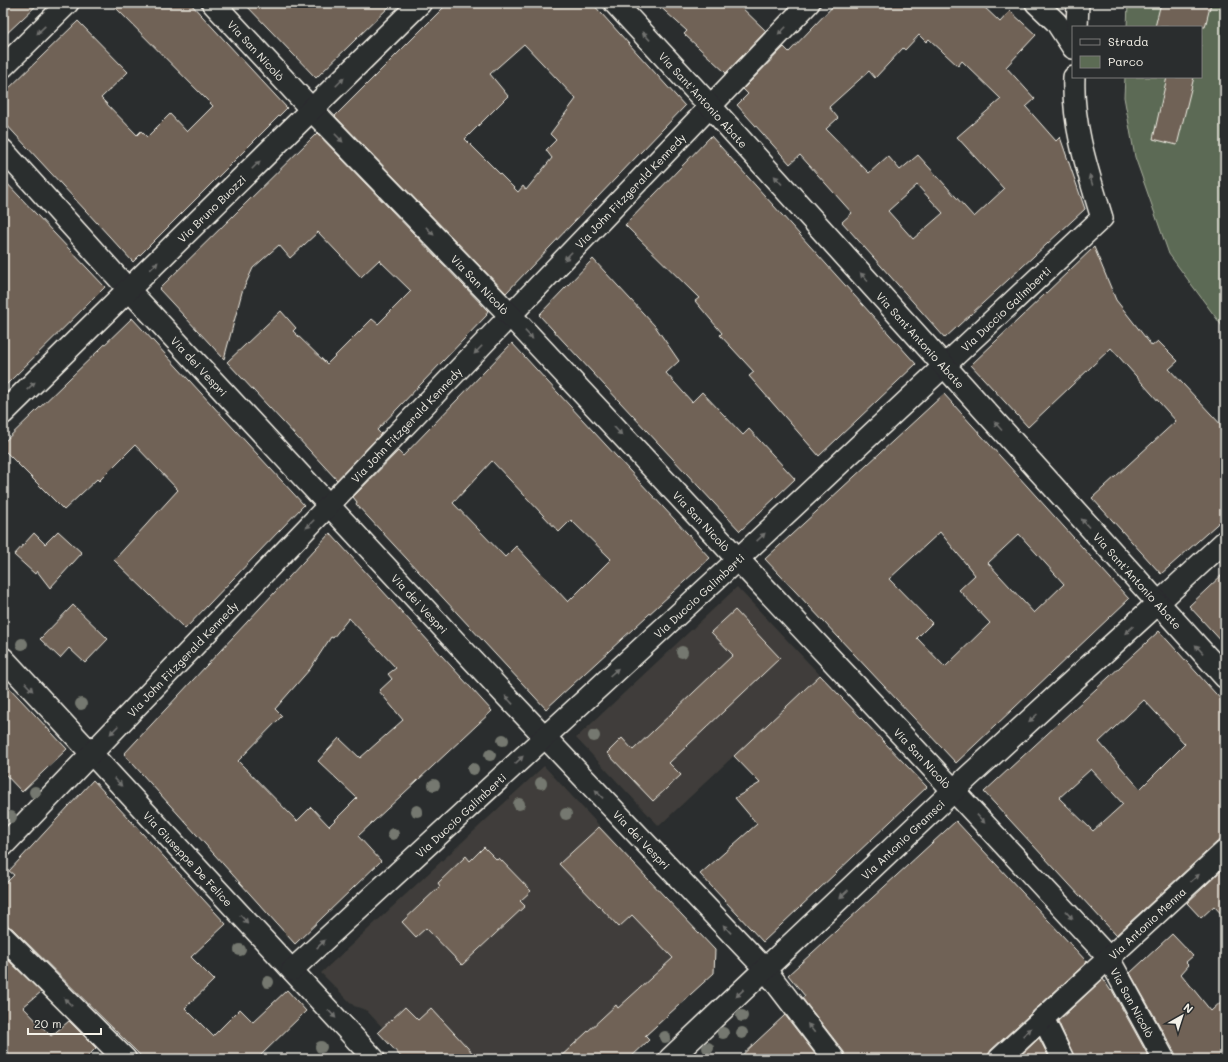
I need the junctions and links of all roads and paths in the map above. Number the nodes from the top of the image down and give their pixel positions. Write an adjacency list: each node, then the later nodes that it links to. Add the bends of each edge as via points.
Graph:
1 (68, 3): 10 (street, one-way to 10)
2 (213, 3): 13 (street, Via San Nicolò)
3 (420, 3): 13 (street, Via Bruno Buozzi, one-way to 3)
4 (615, 3): 12 (street, Via Sant'Antonio Abate, one-way to 4)
5 (809, 3): 12 (street, Via John Fitzgerald Kennedy, one-way to 12)
6 (1036, 3): 9 (street, via 1056,22)
7 (1078, 3): 8 (street)
8 (1077, 26)
9 (1072, 46)
10 (3, 67)
11 (1074, 78): 17 (street, Via Duccio Galimberti, one-way to 11, via 1102,218 1082,151 1073,95)
12 (710, 106): 16 (street, Via John Fitzgerald Kennedy, one-way to 16); 17 (street, Via Sant'Antonio Abate, one-way to 12)
13 (312, 110): 15 (street, Via Bruno Buozzi, one-way to 13); 16 (street, Via San Nicolò, one-way to 16)
14 (3, 150): 15 (street, Via dei Vespri)
15 (129, 290): 18 (street, Via Bruno Buozzi, one-way to 15); 19 (street, Via dei Vespri)
16 (511, 316): 19 (street, Via John Fitzgerald Kennedy, one-way to 19); 21 (street, Via San Nicolò, one-way to 21)
17 (944, 366): 21 (street, Via Duccio Galimberti, one-way to 17); 22 (street, Via Sant'Antonio Abate, one-way to 17)
18 (3, 413)
19 (328, 505): 25 (street, Via dei Vespri, one-way to 19); 26 (street, Via John Fitzgerald Kennedy, one-way to 26)
20 (1225, 541): 22 (street, Via Antonio Gramsci)
21 (737, 559): 25 (street, Via Duccio Galimberti, one-way to 21); 27 (street, Via San Nicolò)
22 (1157, 604): 24 (street, Via Sant'Antonio Abate, one-way to 22); 27 (street, Via Antonio Gramsci, one-way to 27)
23 (3, 658): 26 (street, Via Giuseppe De Felice, one-way to 26)
24 (1225, 677)
25 (544, 736): 32 (street, Via dei Vespri, one-way to 25); 33 (street, Via Duccio Galimberti, one-way to 25)
26 (92, 754): 28 (street, Via John Fitzgerald Kennedy); 33 (street, Via Giuseppe De Felice, one-way to 33)
27 (954, 790): 31 (street, Via San Nicolò, one-way to 31); 32 (street, Via Antonio Gramsci, one-way to 32)
28 (3, 846)
29 (1225, 851): 31 (street, Via Antonio Menna, one-way to 29)
30 (3, 937): 35 (street, one-way to 30)
31 (1108, 957): 34 (street, Via Antonio Menna); 41 (street, Via San Nicolò)
32 (765, 969): 37 (street, Via Antonio Gramsci, one-way to 37); 38 (street, Via dei Vespri, one-way to 32)
33 (292, 970): 36 (street, Via Giuseppe De Felice, one-way to 36)
34 (1043, 1018): 39 (street, Via Antonio Menna, one-way to 34); 40 (street)
35 (125, 1059)
36 (374, 1059)
37 (670, 1059)
38 (834, 1059)
39 (999, 1059)
40 (1063, 1059)
41 (1164, 1059)

